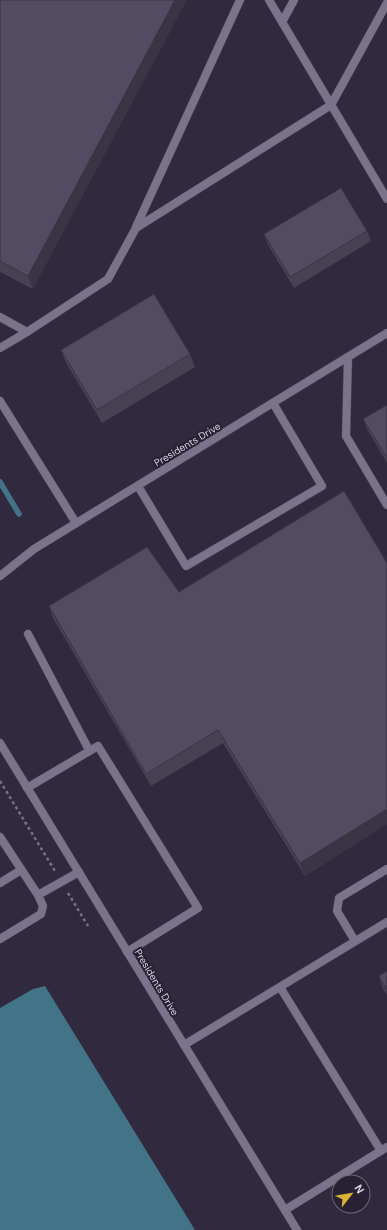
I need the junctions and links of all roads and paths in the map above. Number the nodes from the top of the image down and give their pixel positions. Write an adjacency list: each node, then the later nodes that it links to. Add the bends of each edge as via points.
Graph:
1 (240, 0): 8 (street)
2 (269, 0): 5 (street)
3 (294, 0): 5 (street)
4 (387, 2): 6 (street)
5 (282, 22): 6 (street)
6 (331, 105): 7 (street); 8 (street)
7 (387, 199)
8 (136, 228): 10 (street, via 108,279)
9 (0, 317): 10 (street)
10 (27, 332): 12 (street)
11 (387, 333): 13 (street, Presidents Drive)
12 (0, 348)
13 (348, 357): 15 (street, Presidents Drive); 17 (street, via 346,436)
14 (0, 400): 18 (street)
15 (273, 403): 16 (street, Presidents Drive); 16 (street, via 322,486 186,566)
16 (138, 486): 18 (street, Presidents Drive)
17 (387, 505)
18 (76, 523): 19 (street, Presidents Drive, via 34,549)
19 (0, 576)
20 (28, 634): 22 (street)
21 (0, 743): 24 (street, Presidents Drive)
22 (89, 750): 24 (street); 36 (street, via 98,746 198,908)
23 (0, 782): 29 (path)
24 (27, 788): 28 (street, Presidents Drive)
25 (0, 837): 27 (street)
26 (387, 869): 35 (street, via 339,898 337,911)
27 (21, 870): 30 (street); 31 (street)
28 (79, 872): 29 (street); 36 (street, Presidents Drive)
29 (62, 882): 31 (street); 33 (path)
30 (0, 883)
31 (38, 896): 34 (street, via 43,906 41,914)
32 (387, 922): 35 (street)
33 (88, 926)
34 (0, 939)
35 (355, 941): 37 (street)
36 (127, 952): 38 (street, Presidents Drive)
37 (280, 986): 38 (street); 39 (street)
38 (184, 1045): 40 (street, Presidents Drive)
39 (384, 1149): 40 (street)
40 (285, 1210): 41 (street, Presidents Drive)
41 (297, 1230)

